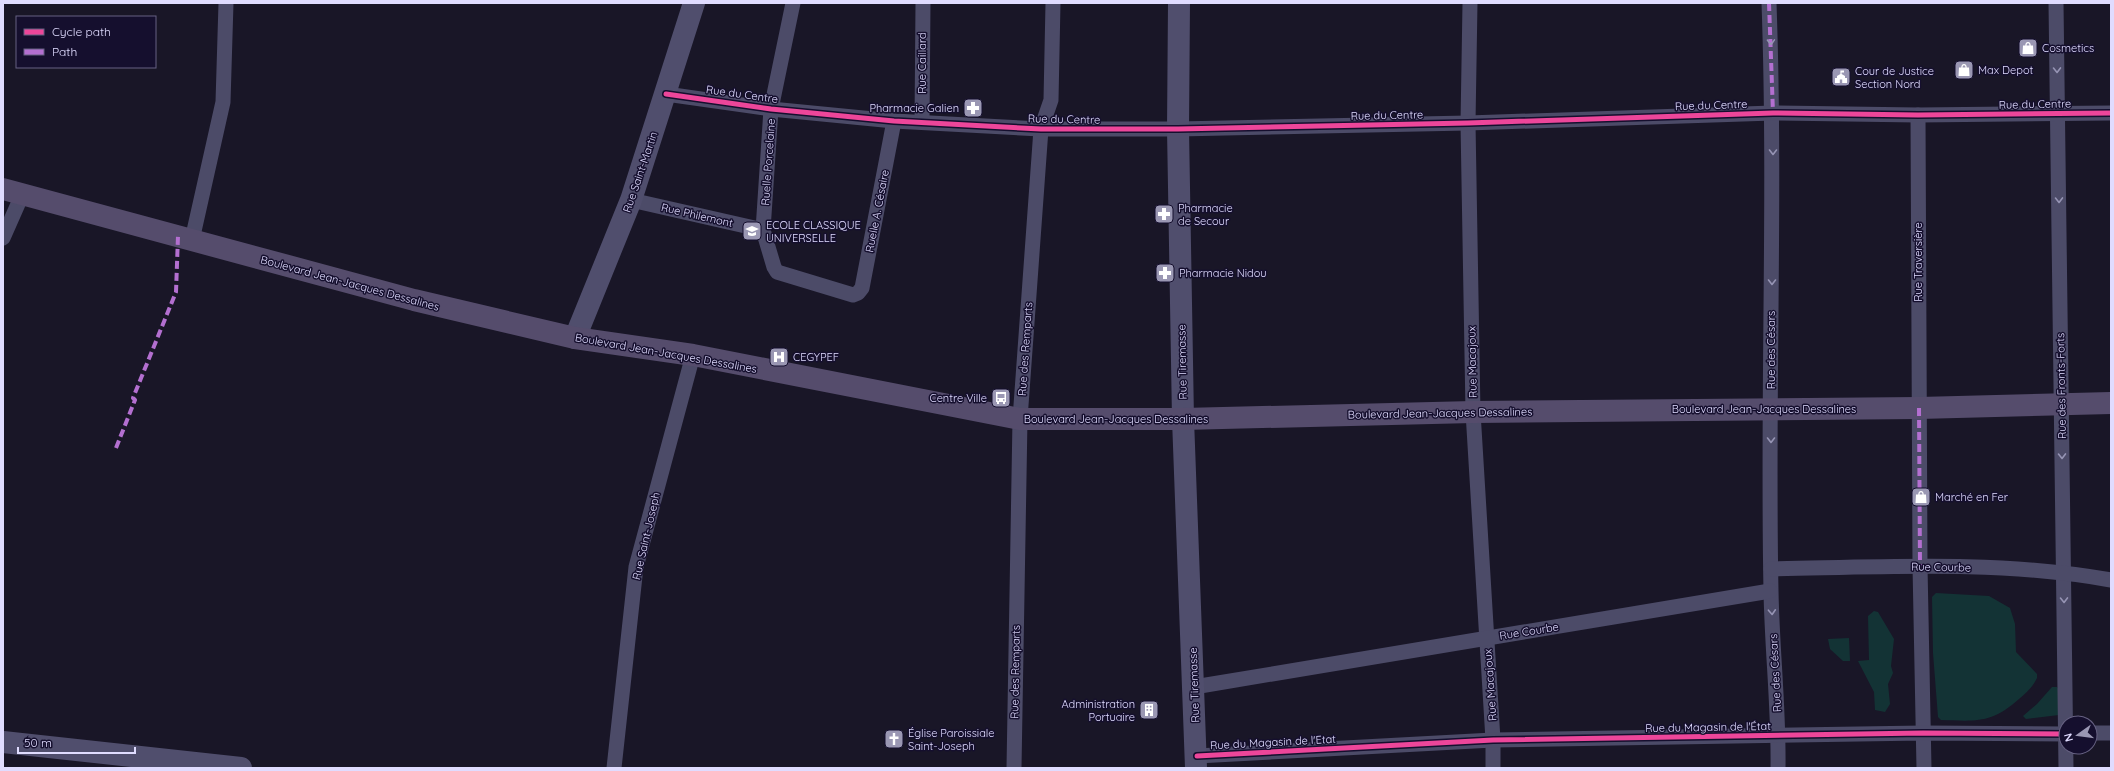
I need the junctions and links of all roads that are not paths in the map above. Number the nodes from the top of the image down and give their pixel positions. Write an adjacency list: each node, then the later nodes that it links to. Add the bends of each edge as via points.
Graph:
1 (226, 3): 25 (street, via 223,102)
2 (694, 3): 10 (street, Rue Saint-Martin)
3 (793, 3): 11 (street, Ruelle Porcelaine)
4 (923, 3): 17 (street, Rue Caillard)
5 (1053, 3): 19 (street, Rue des Remparts, via 1051,100)
6 (1179, 3): 20 (street, Rue Tiremasse)
7 (1470, 3): 18 (street, Rue Macajoux)
8 (1769, 3): 12 (street, Rue des Césars, one-way to 12)
9 (2056, 3): 13 (street, Rue des Fronts-Forts, one-way to 13)
10 (666, 94): 11 (street, Rue du Centre); 22 (street, Rue Saint-Martin)
11 (771, 109): 16 (street, Rue du Centre); 23 (street, Ruelle Porcelaine)
12 (1773, 113): 15 (street, Rue du Centre); 18 (street, Rue du Centre); 32 (street, Rue des Césars, one-way to 32)
13 (2058, 114): 14 (street, Rue du Centre); 15 (street, Rue du Centre); 30 (street, Rue des Fronts-Forts, one-way to 30)
14 (2111, 114)
15 (1918, 115): 31 (street, Rue Traversière)
16 (894, 121): 17 (street, Rue du Centre); 26 (street, Ruelle A. Césaire, via 862,288 853,295)
17 (922, 122): 19 (street, Rue du Centre)
18 (1468, 123): 20 (street, Rue du Centre); 33 (street, Rue Macajoux)
19 (1041, 129): 20 (street, Rue du Centre); 34 (street, Rue des Remparts)
20 (1178, 129): 35 (street, Rue Tiremasse)
21 (12, 192): 24 (street); 25 (main road, Boulevard Jean-Jacques Dessalines)
22 (631, 200): 23 (street, Rue Philemont); 27 (street, Rue Saint-Martin)
23 (763, 230): 26 (street, Ruelle Porcelaine)
24 (3, 238)
25 (192, 240): 27 (main road, Boulevard Jean-Jacques Dessalines, via 414,300)
26 (777, 272)
27 (575, 338): 28 (main road, Boulevard Jean-Jacques Dessalines)
28 (692, 355): 34 (main road, Boulevard Jean-Jacques Dessalines); 55 (street, Rue Saint-Joseph, via 636,567)
29 (2111, 403): 30 (main road, Boulevard Jean-Jacques Dessalines)
30 (2061, 404): 31 (main road, Boulevard Jean-Jacques Dessalines); 38 (street, Rue des Fronts-Forts, one-way to 38)
31 (1919, 408): 32 (main road, Boulevard Jean-Jacques Dessalines); 36 (street, Rue Traversière)
32 (1771, 410): 33 (main road, Boulevard Jean-Jacques Dessalines); 37 (street, Rue des Césars, one-way to 37)
33 (1473, 412): 35 (main road, Boulevard Jean-Jacques Dessalines); 41 (street, Rue Macajoux)
34 (1020, 419): 35 (main road, Boulevard Jean-Jacques Dessalines); 56 (street, Rue des Remparts)
35 (1183, 419): 42 (street, Rue Tiremasse)
36 (1920, 566): 37 (street, Rue Courbe); 38 (street, Rue Courbe); 44 (street, Rue Traversière)
37 (1771, 569): 40 (street, Rue des Césars)
38 (2064, 572): 39 (street, Rue Courbe); 43 (street, Rue des Fronts-Forts, one-way to 43)
39 (2111, 580)
40 (1770, 591): 41 (street, Rue Courbe); 48 (street, Rue des Césars, one-way to 48)
41 (1486, 638): 42 (street, Rue Courbe); 49 (street, Rue Macajoux)
42 (1194, 687): 53 (street, Rue Tiremasse)
43 (2066, 715)
44 (1923, 733): 47 (street, Rue du Magasin de l'État); 48 (street, Rue du Magasin de l'État); 59 (street, Rue Traversière)
45 (2098, 733): 46 (street)
46 (2111, 733)
47 (2058, 734)
48 (1779, 736): 49 (street, Rue du Magasin de l'État); 58 (street, Rue des Césars)
49 (1493, 740): 51 (street, Rue du Magasin de l'État); 57 (street, Rue Macajoux)
50 (3, 744): 54 (street)
51 (1350, 748): 53 (street, Rue du Magasin de l'Etat)
52 (2066, 755): 60 (street, Rue des Fronts-Forts)
53 (1196, 762)
54 (241, 768)
55 (614, 768)
56 (1014, 768)
57 (1493, 768)
58 (1778, 768)
59 (1924, 768)
60 (2066, 768)

